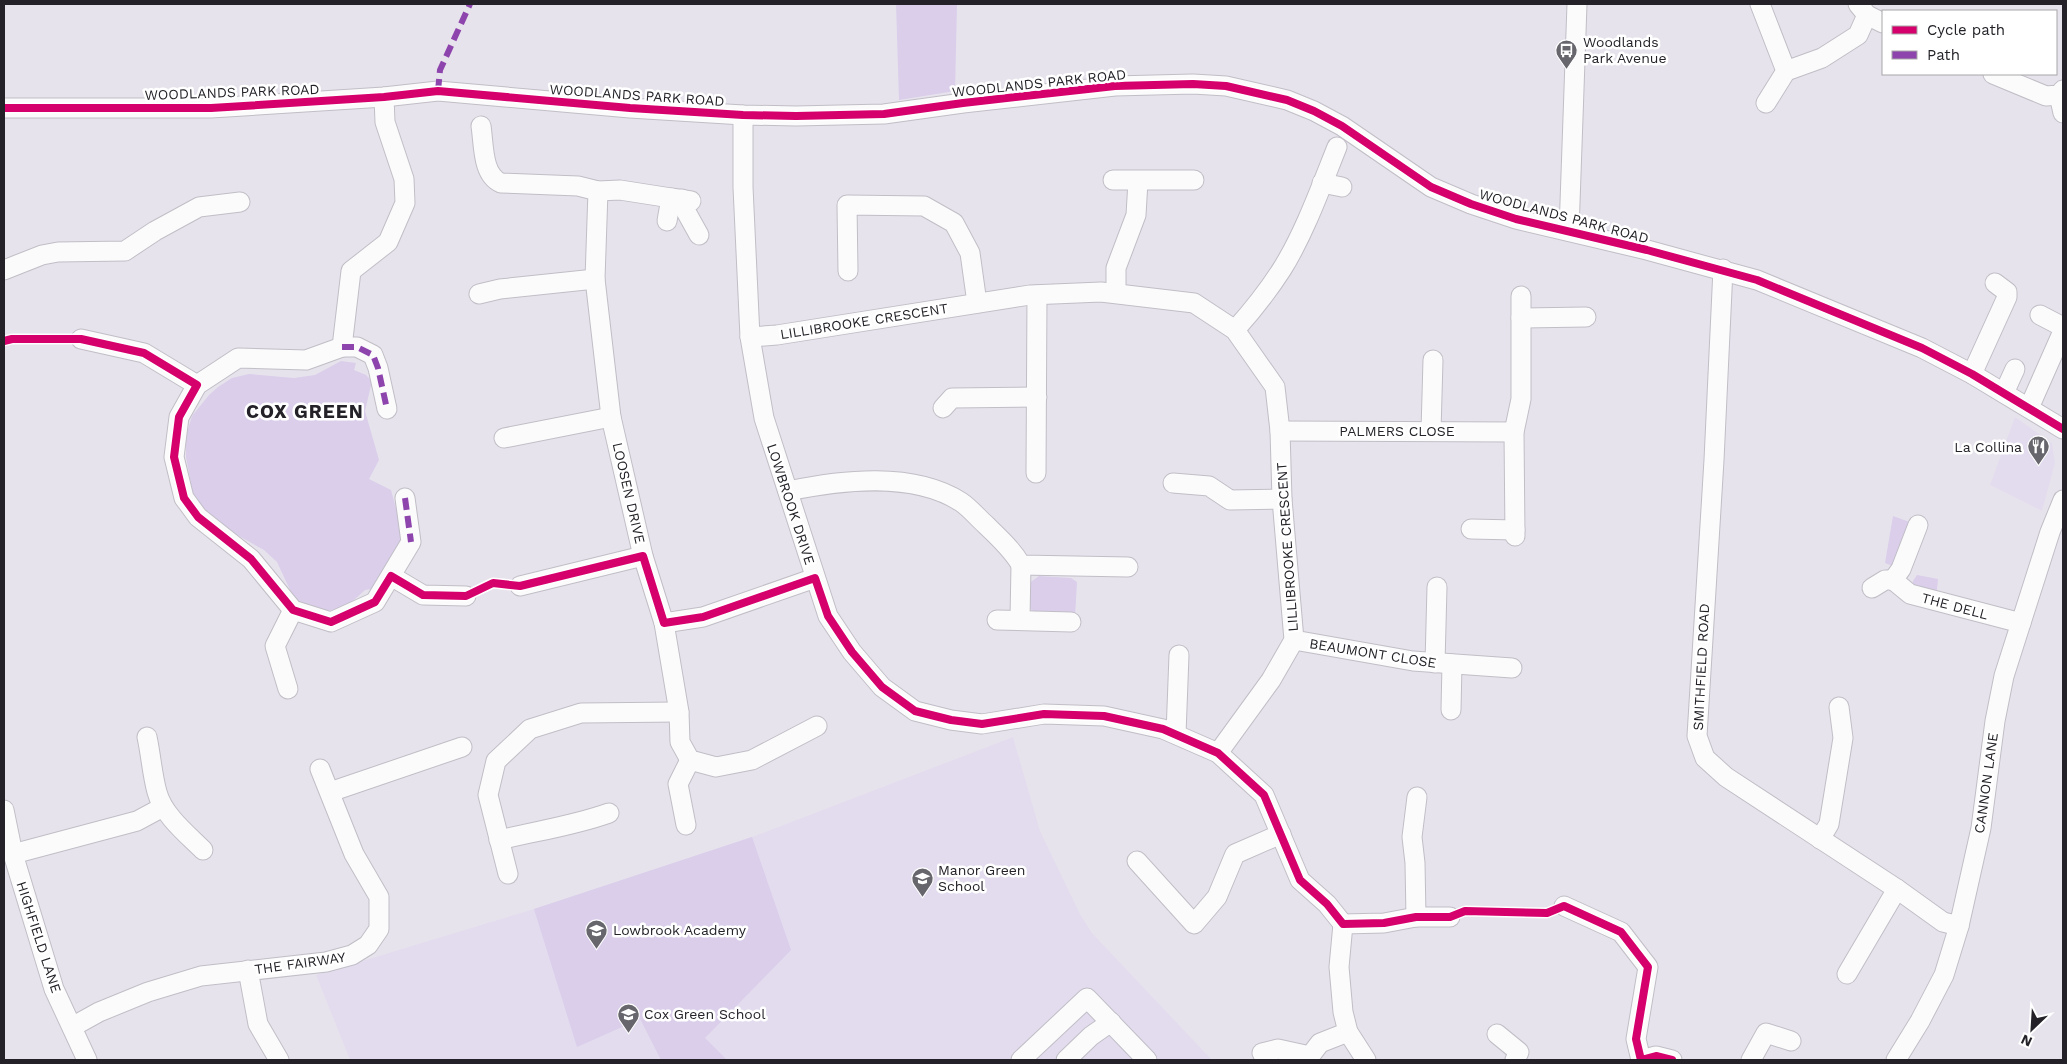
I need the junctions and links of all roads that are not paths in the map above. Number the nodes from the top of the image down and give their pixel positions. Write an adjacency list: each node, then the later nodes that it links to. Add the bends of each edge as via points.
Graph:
1 (1577, 4): 23 (street)
2 (1760, 4): 4 (street)
3 (1869, 14): 4 (street, via 1858,35 1822,58)
4 (1786, 71): 8 (street)
5 (1995, 75): 6 (street, via 2046,96)
6 (2061, 92): 10 (street)
7 (384, 97): 9 (street, WOODLANDS PARK ROAD, via 211,108); 11 (street, WOODLANDS PARK ROAD, via 438,91); 42 (street, via 385,122 404,178 405,202 388,242 351,271)
8 (1766, 103)
9 (4, 108)
10 (2063, 113)
11 (743, 116): 23 (street, WOODLANDS PARK ROAD, via 884,114 1115,86 1226,86 1287,100 1314,111 1342,126 1430,188 1489,210); 40 (street, LOWBROOK DRIVE)
12 (480, 126): 19 (street, via 488,171 493,179 513,184 578,186)
13 (1337, 148): 17 (street)
14 (1114, 180): 16 (street)
15 (1194, 180): 16 (street)
16 (1138, 181): 31 (street, via 1136,215 1116,268)
17 (1322, 183): 18 (street); 39 (street, via 1282,268)
18 (1342, 187)
19 (598, 191): 20 (street, via 620,190); 28 (street, LOOSEN DRIVE)
20 (682, 199): 22 (street); 24 (street)
21 (240, 202): 26 (street, via 198,207 125,251 58,252)
22 (667, 221)
23 (1569, 231): 25 (street, WOODLANDS PARK ROAD)
24 (699, 235)
25 (1723, 269): 45 (street, WOODLANDS PARK ROAD, via 1922,348); 104 (street, SMITHFIELD ROAD, via 1697,736 1705,758 1726,777)
26 (4, 270)
27 (848, 271): 34 (street, via 847,205 924,206 954,223 970,253)
28 (595, 279): 30 (street, via 502,297); 52 (street, LOOSEN DRIVE)
29 (1995, 283): 45 (street, via 2007,292 2007,297)
30 (479, 294)
31 (1116, 294): 32 (street, LILLIBROOKE CRESCENT); 39 (street, LILLIBROOKE CRESCENT, via 1194,303)
32 (1037, 296): 34 (street, LILLIBROOKE CRESCENT); 48 (street)
33 (1521, 296): 37 (street)
34 (978, 303): 40 (street, LILLIBROOKE CRESCENT)
35 (2040, 315): 38 (street)
36 (1586, 317): 37 (street)
37 (1521, 318): 56 (street, via 1522,399)
38 (2063, 329): 50 (street)
39 (1235, 330): 54 (street, LILLIBROOKE CRESCENT, via 1275,387)
40 (750, 337): 60 (street, LOWBROOK DRIVE, via 764,418)
41 (81, 339): 46 (street, via 144,353)
42 (342, 347): 46 (street, via 306,360 238,358); 51 (street, via 357,347 373,355)
43 (1434, 360): 55 (street)
44 (2015, 369): 47 (street)
45 (1972, 374): 47 (street, WOODLANDS PARK ROAD)
46 (197, 385): 76 (street, via 179,417 174,457 184,498 198,517 250,559)
47 (2004, 393): 50 (street, WOODLANDS PARK ROAD)
48 (1038, 397): 49 (street, via 952,398); 58 (street)
49 (943, 408)
50 (2029, 408): 53 (street, WOODLANDS PARK ROAD)
51 (387, 409)
52 (611, 417): 57 (street); 66 (street, LOOSEN DRIVE)
53 (2063, 429)
54 (1280, 430): 55 (street, PALMERS CLOSE); 62 (street, LILLIBROOKE CRESCENT)
55 (1431, 431): 56 (street, PALMERS CLOSE)
56 (1514, 432): 65 (street, via 1515,533)
57 (504, 438)
58 (1036, 473)
59 (1173, 484): 62 (street, via 1209,486 1230,500)
60 (788, 491): 67 (street, via 889,480 933,488 962,502 1013,551); 70 (street, LOWBROOK DRIVE)
61 (405, 498): 69 (street, via 411,542)
62 (1282, 499): 82 (street, LILLIBROOKE CRESCENT)
63 (2063, 500): 81 (street, CANNON LANE)
64 (1918, 525): 71 (street, via 1901,569)
65 (1470, 528)
66 (643, 556): 72 (street); 80 (street, LOOSEN DRIVE)
67 (1021, 565): 68 (street); 77 (street)
68 (1128, 567)
69 (391, 576): 75 (street, via 423,595); 76 (street, via 376,602 330,622)
70 (815, 578): 80 (street, via 702,617); 91 (street, LOWBROOK DRIVE, via 828,616 852,652 882,687 915,711 982,724 1044,714 1104,716)
71 (1893, 580): 74 (street, via 1885,580); 81 (street, THE DELL, via 1910,594)
72 (520, 586)
73 (1437, 587): 84 (street)
74 (1872, 588)
75 (466, 596)
76 (293, 610): 86 (street, via 275,646)
77 (1020, 619): 78 (street); 79 (street)
78 (997, 620)
79 (1071, 622)
80 (664, 623): 89 (street, LOOSEN DRIVE)
81 (2021, 623): 115 (street, CANNON LANE, via 2004,676 1981,828)
82 (1294, 640): 84 (street, BEAUMONT CLOSE, via 1404,660); 94 (street, LILLIBROOKE CRESCENT, via 1271,680)
83 (1179, 655): 91 (street)
84 (1443, 663): 85 (street, BEAUMONT CLOSE); 88 (street)
85 (1512, 668)
86 (288, 689)
87 (1839, 707): 104 (street, via 1843,738 1829,824)
88 (1451, 710)
89 (679, 712): 95 (street, LOOSEN DRIVE, via 680,742); 105 (street, via 581,713 530,729 496,760 488,795)
90 (817, 726): 95 (street, via 752,760 716,767)
91 (1176, 734): 94 (street, LOWBROOK DRIVE)
92 (147, 737): 99 (street, via 156,792)
93 (462, 747): 97 (street)
94 (1218, 753): 103 (street, LOWBROOK DRIVE, via 1264,794)
95 (690, 760): 102 (street, via 678,784)
96 (320, 769): 97 (street, THE FAIRWAY)
97 (330, 792): 116 (street, THE FAIRWAY, via 354,854 379,897 379,930 352,956)
98 (1417, 797): 112 (street, via 1412,838)
99 (163, 807): 106 (street); 107 (street, via 137,822)
100 (4, 810): 107 (street, HIGHFIELD LANE)
101 (609, 813): 105 (street, via 576,824)
102 (686, 825)
103 (1281, 834): 108 (street, via 1234,854 1218,897 1194,924); 114 (street, LOWBROOK DRIVE, via 1300,880 1327,904)
104 (1820, 839): 110 (street, SMITHFIELD ROAD)
105 (499, 840): 109 (street)
106 (203, 850)
107 (13, 854): 119 (street, HIGHFIELD LANE, via 54,989)
108 (1137, 861)
109 (508, 874)
110 (1897, 889): 115 (street, SMITHFIELD ROAD, via 1943,922); 117 (street)
111 (1564, 906): 131 (street, via 1621,932 1648,967 1636,1039)
112 (1416, 916): 113 (street); 114 (street, via 1384,923)
113 (1450, 917)
114 (1343, 924): 120 (street, via 1339,967)
115 (1959, 926): 134 (street, CANNON LANE, via 1944,975)
116 (248, 970): 119 (street, THE FAIRWAY, via 201,976 148,992); 125 (street, via 258,1024)
117 (1847, 974)
118 (1111, 1022): 126 (street, via 1087,998); 127 (street); 128 (street)
119 (72, 1027): 124 (street, HIGHFIELD LANE)
120 (1348, 1032): 123 (street, via 1320,1044 1310,1056 1278,1049); 129 (street)
121 (1497, 1034): 130 (street, via 1519,1052)
122 (1791, 1040): 133 (street, via 1766,1033)
123 (1262, 1053)
124 (87, 1060)
125 (279, 1060)
126 (1021, 1060)
127 (1066, 1060)
128 (1147, 1060)
129 (1366, 1060)
130 (1515, 1060)
131 (1641, 1060): 132 (street, via 1656,1056)
132 (1672, 1060)
133 (1751, 1060)
134 (1896, 1060)

